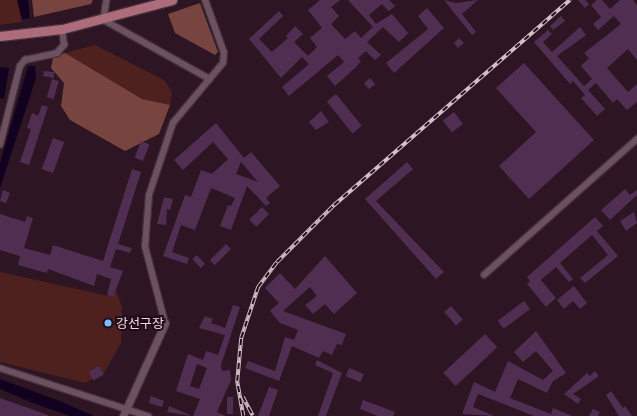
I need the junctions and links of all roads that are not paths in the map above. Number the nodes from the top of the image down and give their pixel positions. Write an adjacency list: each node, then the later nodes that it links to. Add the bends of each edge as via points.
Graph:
1 (107, 0): 4 (street)
2 (172, 0): 4 (highway)
3 (206, 2): 7 (street, via 224,53 223,63)
4 (104, 20): 5 (highway); 7 (street)
5 (62, 29): 6 (highway); 9 (street, via 64,45 57,53 25,60 20,66)
6 (0, 36)
7 (210, 79): 11 (street, via 173,123 149,195 145,247)
8 (637, 139): 10 (street)
9 (0, 144)
10 (484, 276)
11 (166, 323): 13 (street)
12 (0, 368): 13 (street)
13 (126, 408): 14 (street); 15 (street)
14 (123, 416)
15 (148, 416)

